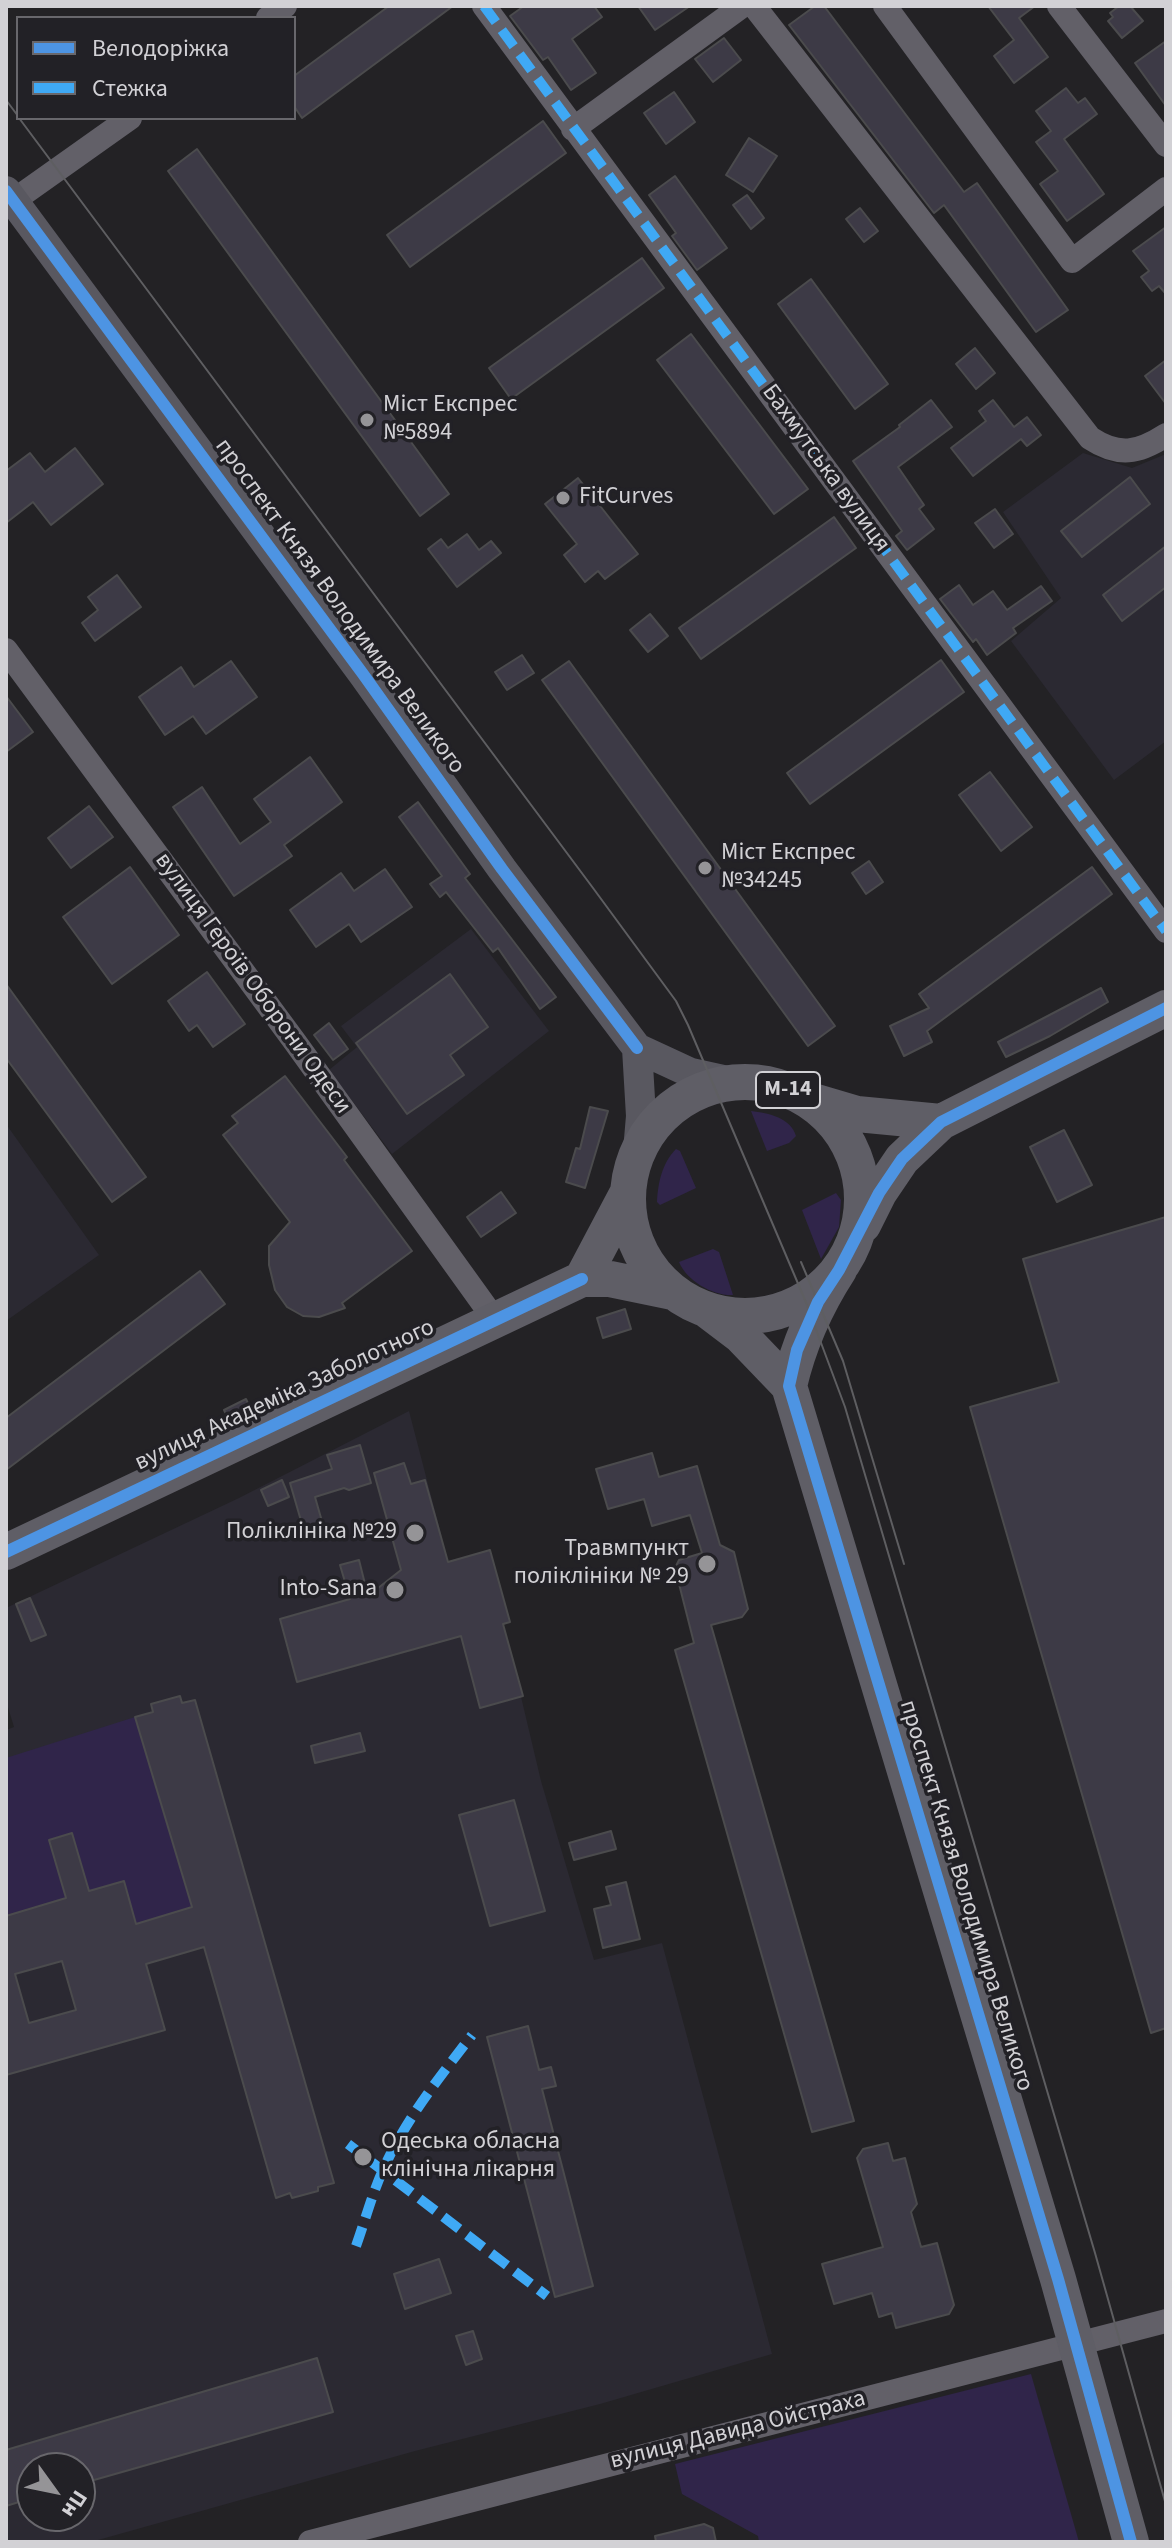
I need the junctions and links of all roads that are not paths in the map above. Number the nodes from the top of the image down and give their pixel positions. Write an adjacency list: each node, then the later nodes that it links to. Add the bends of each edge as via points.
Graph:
1 (484, 6): 7 (street, Бахмутська вулиця)
2 (742, 6): 7 (street)
3 (754, 6): 11 (street, via 1090,438 1106,449 1127,452)
4 (885, 6): 9 (street, via 1072,261)
5 (1059, 6): 8 (street)
6 (127, 120): 10 (street)
7 (573, 129): 13 (street, Бахмутська вулиця)
8 (1166, 145)
9 (1166, 189)
10 (10, 196): 15 (main road, проспект Князя Володимира Великого / М-14)
11 (1166, 435)
12 (6, 650): 26 (street, вулиця Героїв Оборони Одеси)
13 (1166, 931)
14 (1166, 1008): 18 (highway)
15 (637, 1048): 16 (main road, проспект Князя Володимира Великого / М-14, via 691,1073); 19 (main road, М-14)
16 (732, 1082): 17 (highway, М-14, via 785,1088); 19 (highway, М-14, via 683,1099 656,1122)
17 (810, 1100): 18 (highway, via 857,1114); 21 (highway, М-14, via 838,1126 857,1161 863,1199)
18 (941, 1122): 21 (highway, via 902,1159)
19 (638, 1151): 20 (highway, М-14)
20 (628, 1190): 23 (highway); 24 (highway, М-14, via 632,1229 647,1263)
21 (856, 1237): 22 (highway, М-14)
22 (839, 1270): 25 (highway, М-14, via 805,1300 773,1313 739,1316); 27 (highway, М-14, via 811,1317)
23 (582, 1279): 24 (highway, вулиця Академіка Заболотного); 26 (highway, вулиця Академіка Заболотного)
24 (673, 1292): 25 (highway, М-14)
25 (705, 1310): 27 (highway, проспект Князя Володимира Великого / М-14, via 741,1336)
26 (495, 1320): 28 (highway, вулиця Академіка Заболотного)
27 (789, 1386): 30 (highway, проспект Князя Володимира Великого / М-14)
28 (6, 1552)
29 (1166, 2321): 30 (street, вулиця Давида Ойстраха)
30 (1077, 2344): 31 (street, вулиця Давида Ойстраха); 32 (highway, проспект Князя Володимира Великого / М-14)
31 (310, 2542)
32 (1131, 2542)

